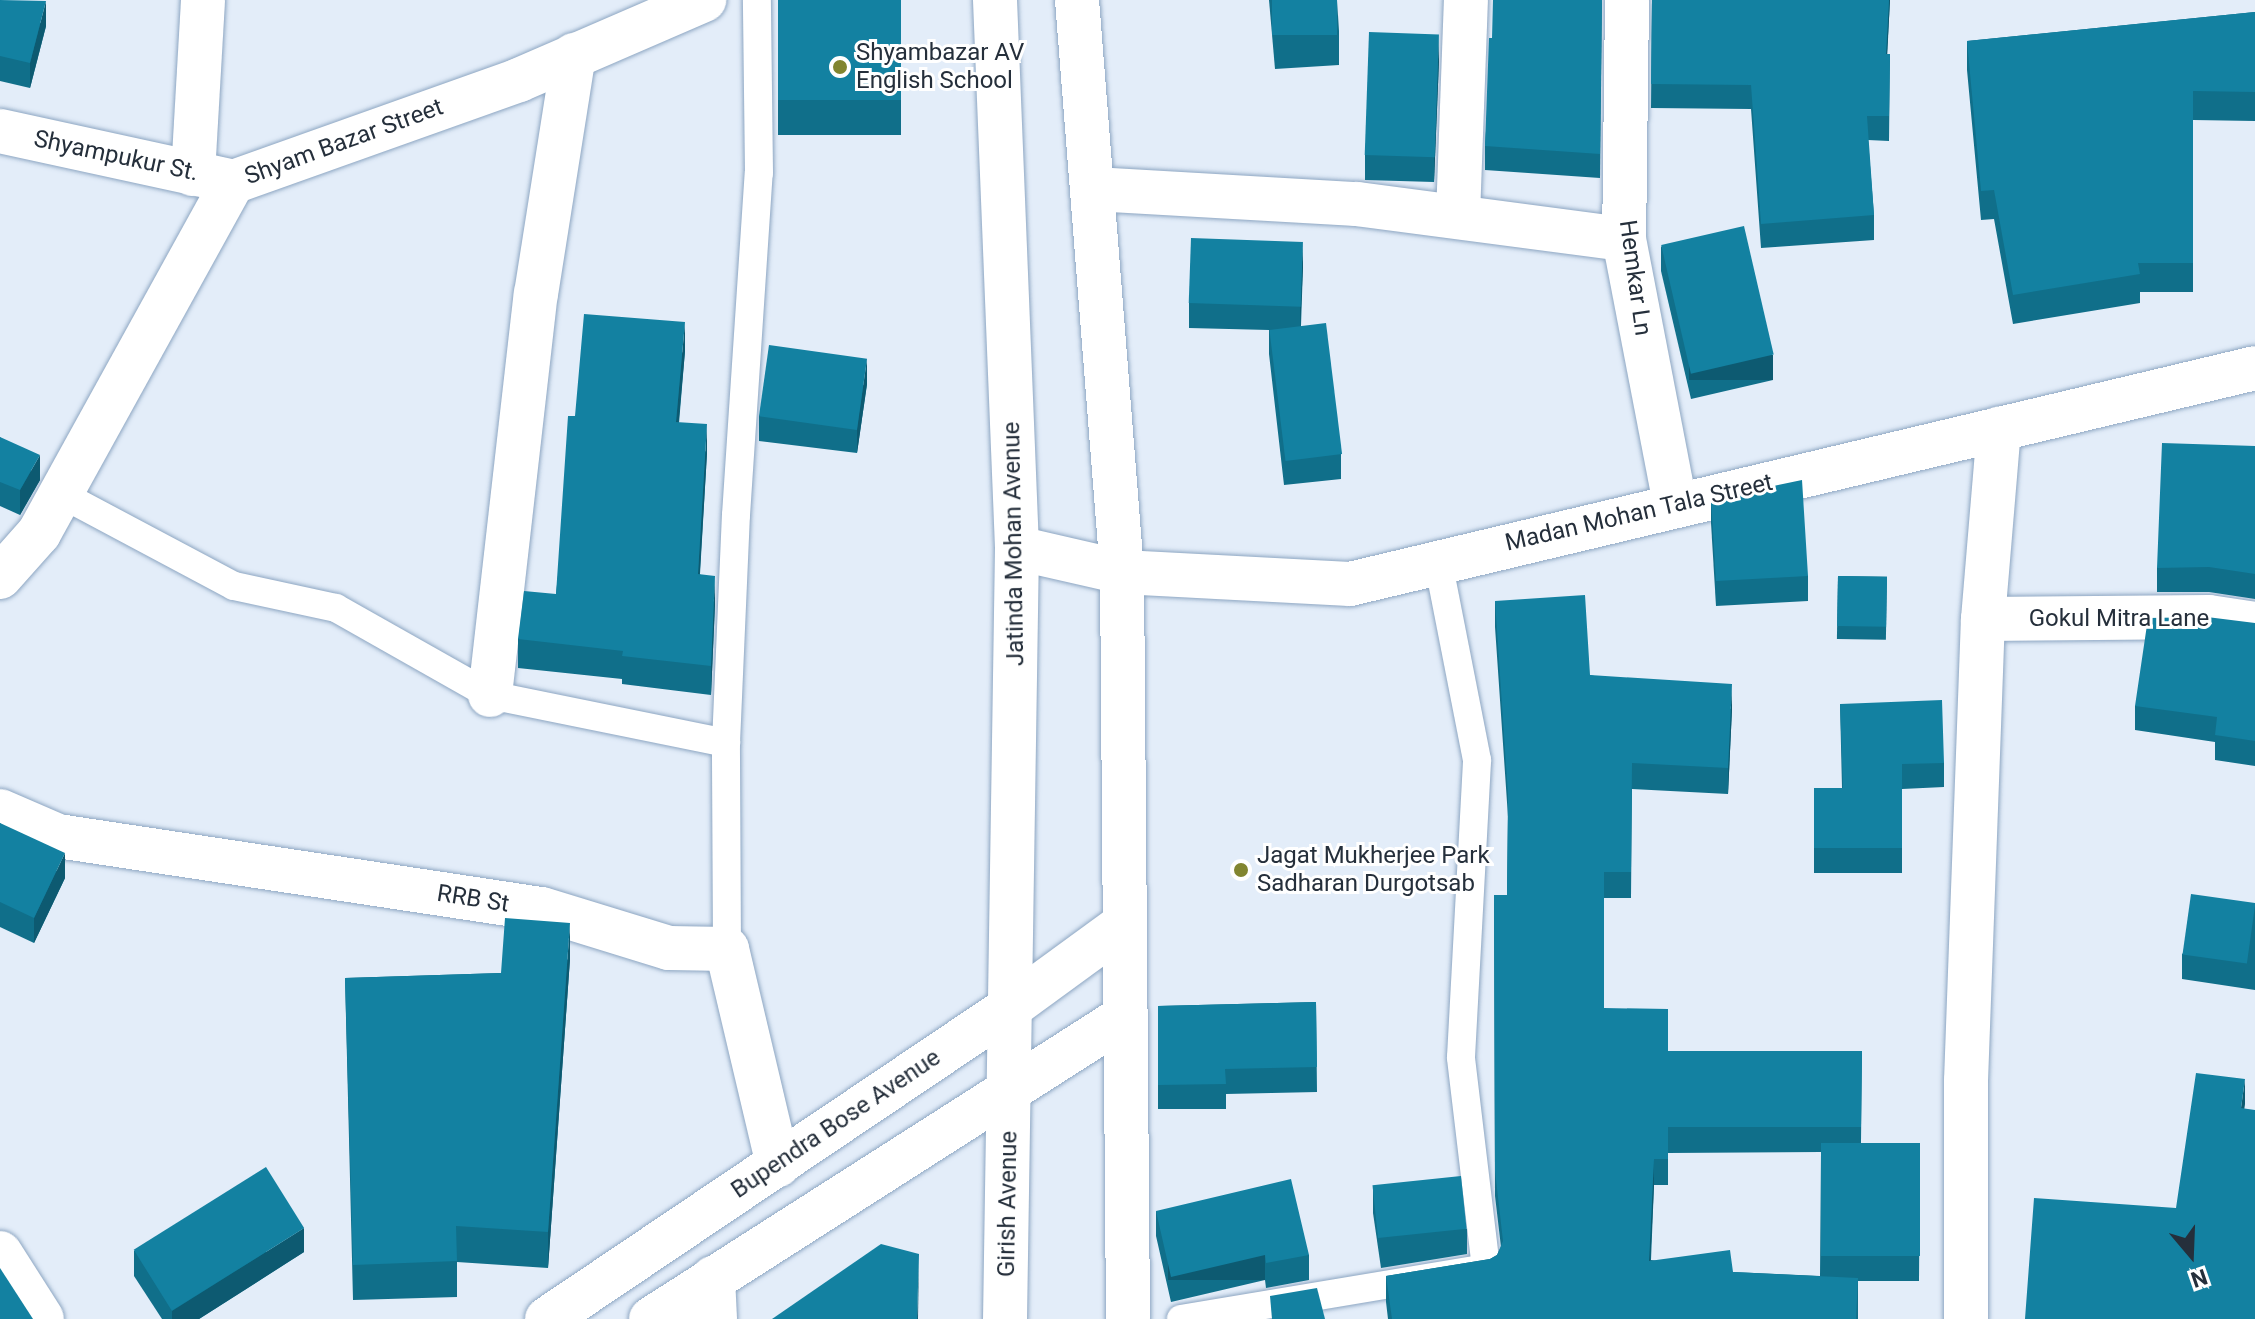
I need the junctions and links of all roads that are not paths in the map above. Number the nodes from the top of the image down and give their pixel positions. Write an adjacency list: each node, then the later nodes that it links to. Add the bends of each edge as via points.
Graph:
1 (203, 0): 10 (street)
2 (704, 0): 8 (street, Shyam Bazar Street)
3 (757, 0): 25 (lane, via 759,173)
4 (995, 0): 18 (street, Jatinda Mohan Avenue)
5 (1077, 0): 11 (street)
6 (1466, 0): 12 (street)
7 (1627, 0): 13 (street, Hemkar Ln)
8 (574, 55): 10 (street, Shyam Bazar Street, via 519,80); 24 (street, via 536,294)
9 (0, 131): 10 (street, Shyampukur St.)
10 (213, 178): 16 (street, Shyam Bazar Street)
11 (1094, 189): 12 (street, via 1357,204); 20 (street)
12 (1458, 216): 13 (street)
13 (1624, 239): 17 (street, Hemkar Ln)
14 (2255, 368): 15 (street, Madan Mohan Tala Street)
15 (1999, 429): 17 (street, Madan Mohan Tala Street); 22 (street)
16 (61, 494): 21 (street, Shyam Bazar Street, via 39,533); 24 (lane, via 234,586 336,608)
17 (1675, 505): 19 (street, Madan Mohan Tala Street)
18 (1017, 548): 20 (street, Madan Mohan Tala Street); 29 (street, Jatinda Mohan Avenue)
19 (1438, 561): 20 (street, Madan Mohan Tala Street, via 1350,584); 40 (lane, via 1477,760 1461,1057 1486,1268)
20 (1122, 572): 27 (street)
21 (0, 577)
22 (1983, 619): 23 (street, Gokul Mitra Lane, via 2209,617); 41 (street, via 1966,1081)
23 (2255, 624)
24 (490, 695): 25 (lane)
25 (726, 743): 28 (lane)
26 (0, 811): 28 (street, RRB St, via 58,836 542,909 669,948)
27 (1123, 925): 29 (street, Bupendra Bose Avenue); 30 (street)
28 (727, 949): 32 (street)
29 (1012, 1006): 31 (street, Jatinda Mohan Avenue); 32 (street, Bupendra Bose Avenue)
30 (1124, 1017): 31 (street); 39 (street)
31 (1011, 1088): 34 (street); 38 (street, Girish Avenue)
32 (778, 1165): 36 (street, Bupendra Bose Avenue)
33 (0, 1253): 35 (street)
34 (714, 1299): 37 (street)
35 (42, 1319)
36 (547, 1319)
37 (651, 1319)
38 (1005, 1319)
39 (1128, 1319)
40 (1181, 1319)
41 (1966, 1319)

